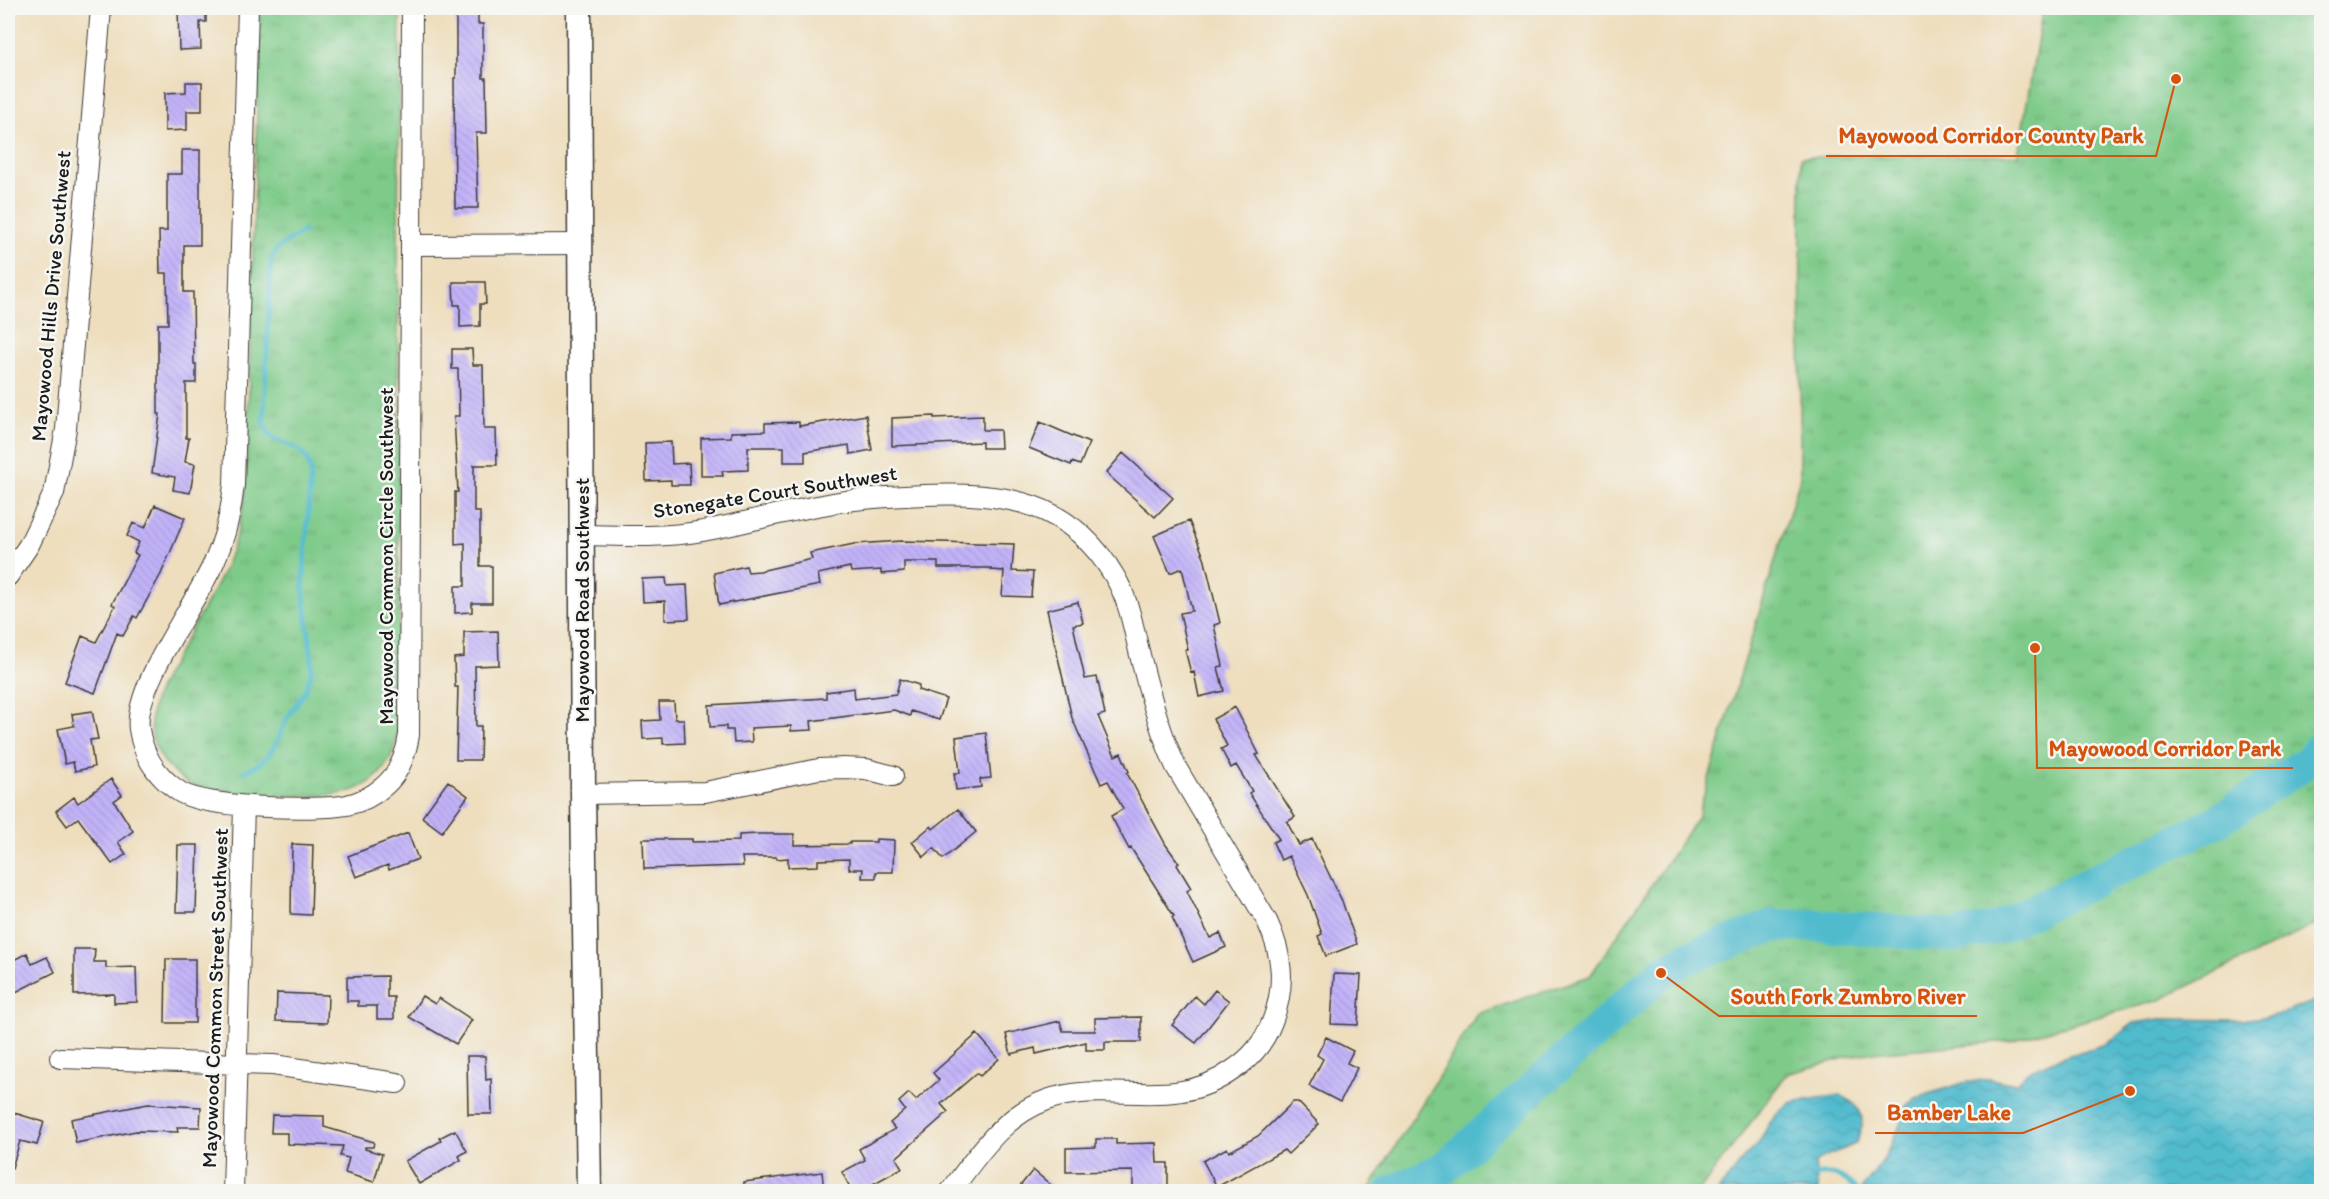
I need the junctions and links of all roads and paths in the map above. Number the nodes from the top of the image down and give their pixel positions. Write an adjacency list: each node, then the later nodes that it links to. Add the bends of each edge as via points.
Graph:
1 (101, 8): 8 (street, Mayowood Hills Drive Southwest, via 66,429 54,493 29,545)
2 (248, 8): 11 (street, Mayowood Common Circle Southwest, via 234,486 229,525 215,561 143,694 139,726 142,744 156,772 182,793 214,803)
3 (412, 8): 6 (street, Mayowood Common Circle Southwest)
4 (579, 8): 5 (street, Mayowood Road Southwest)
5 (581, 244): 6 (street); 7 (street, Mayowood Road Southwest)
6 (411, 245): 11 (street, Mayowood Common Circle Southwest, via 411,718 407,749 395,775 384,787 360,801 333,807)
7 (581, 535): 10 (street, Mayowood Road Southwest); 17 (street, Stonegate Court Southwest, via 683,534 858,499 977,494 1016,500 1052,515 1094,548 1116,578 1167,747 1275,938 1281,974 1276,1012 1252,1055 1201,1088 1172,1093 1076,1094 1048,1100 1020,1113 996,1132)
8 (8, 576)
9 (893, 776): 10 (street, via 866,769 819,769 705,792)
10 (583, 794): 16 (street, Mayowood Road Southwest)
11 (244, 806): 13 (street, Mayowood Common Street Southwest)
12 (60, 1058): 13 (street)
13 (236, 1062): 14 (street, via 310,1068); 15 (street, Mayowood Common Street Southwest)
14 (397, 1083)
15 (233, 1191)
16 (588, 1191)
17 (950, 1191)

